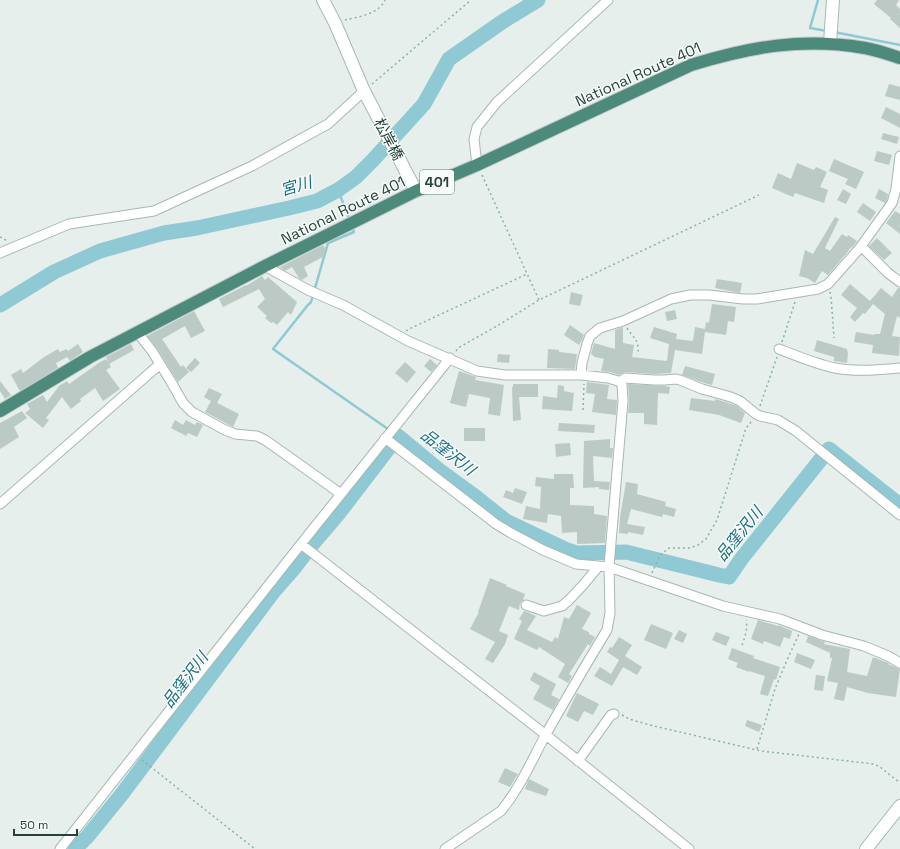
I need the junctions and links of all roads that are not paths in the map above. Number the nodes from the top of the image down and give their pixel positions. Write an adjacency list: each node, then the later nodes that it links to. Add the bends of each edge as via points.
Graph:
1 (323, 0): 6 (main road, 松岸橋)
2 (608, 0): 9 (street, via 497,102 477,126 474,139)
3 (833, 0): 4 (main road)
4 (830, 43): 5 (highway, National Route 401 / 401, via 866,48); 9 (highway, National Route 401 / 401, via 790,43 755,48 691,65)
5 (900, 58)
6 (365, 93): 10 (main road, 松岸橋); 12 (street, via 328,124 252,166 161,208 69,224)
7 (900, 156): 8 (street)
8 (899, 166): 11 (street, via 892,203)
9 (480, 170): 10 (highway, National Route 401 / 401)
10 (414, 187): 13 (highway, National Route 401 / 401)
11 (861, 246): 14 (street); 20 (street, via 828,284 818,289 757,299 690,295 600,328 590,336 587,344 582,363)
12 (0, 252)
13 (265, 266): 15 (highway, National Route 401 / 401); 17 (street, via 308,290 343,304 408,342)
14 (900, 282)
15 (137, 332): 18 (street); 22 (highway, National Route 401 / 401)
16 (779, 349): 19 (street, via 834,368)
17 (450, 358): 20 (street, via 478,371 505,376); 23 (street)
18 (160, 364): 24 (street, via 183,403 192,412 235,434 256,436 265,440); 25 (street)
19 (900, 368)
20 (583, 375): 21 (street)
21 (620, 382): 26 (street, via 625,378 676,379 740,401 758,414 778,420 796,431); 29 (street, via 623,401)
22 (0, 411)
23 (385, 438): 24 (street); 28 (street, via 496,524 543,550 576,564)
24 (341, 494): 27 (street)
25 (0, 504)
26 (900, 515)
27 (301, 544): 33 (street); 36 (street)
28 (598, 567): 29 (street); 30 (street, via 562,606 544,611)
29 (609, 567): 31 (street, via 723,606 780,619 822,635 864,646); 33 (street, via 610,613 607,630)
30 (526, 605)
31 (900, 663)
32 (614, 714): 34 (street)
33 (546, 735): 34 (street); 37 (street, via 502,811)
34 (578, 761): 38 (street)
35 (900, 806): 39 (main road)
36 (60, 849)
37 (445, 849)
38 (689, 849)
39 (866, 849)

